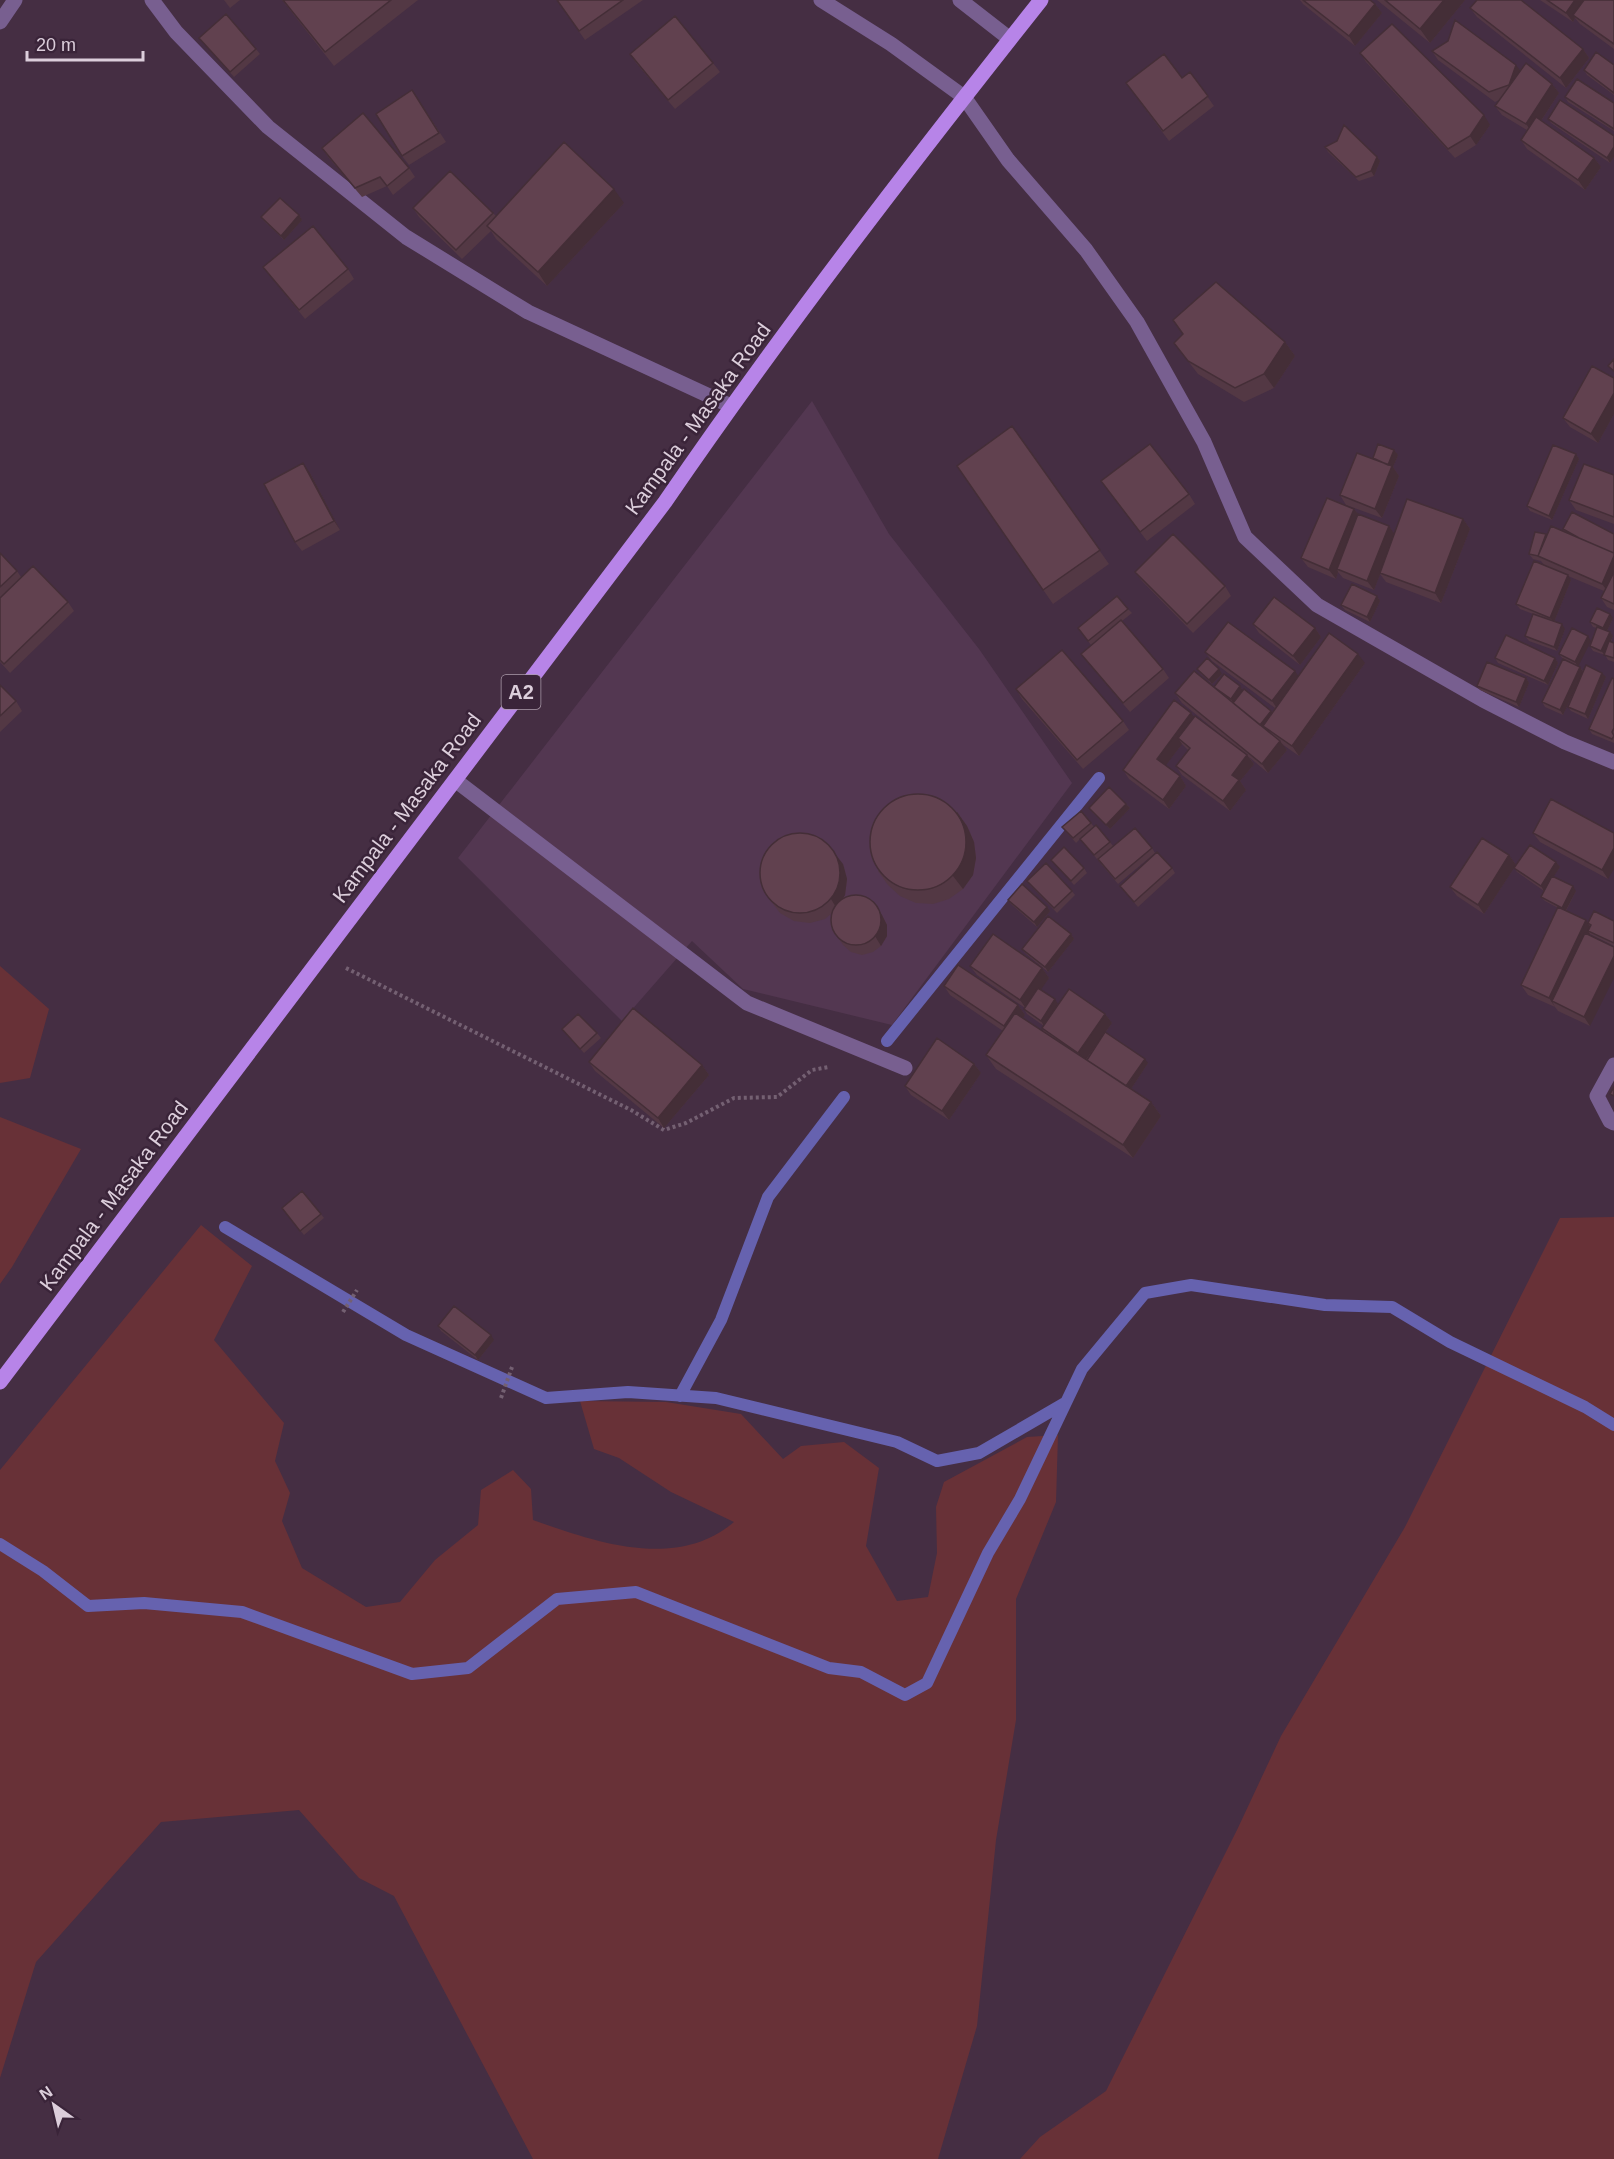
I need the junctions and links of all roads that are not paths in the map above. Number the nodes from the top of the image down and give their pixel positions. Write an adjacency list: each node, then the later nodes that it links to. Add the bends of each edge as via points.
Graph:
1 (15, 0): 6 (street)
2 (152, 0): 9 (street, via 176,32 268,127 406,237 528,312)
3 (821, 0): 8 (street)
4 (960, 0): 7 (street)
5 (1041, 0): 7 (main road, Kampala - Masaka Road / A2)
6 (0, 22)
7 (1010, 39): 8 (main road, Kampala - Masaka Road / A2)
8 (964, 97): 9 (main road, Kampala - Masaka Road / A2); 10 (street, via 986,133 1086,250 1137,322 1204,442 1245,537 1317,604 1483,700)
9 (731, 406): 11 (main road, Kampala - Masaka Road / A2, via 665,502)
10 (1614, 762)
11 (455, 780): 13 (street, via 747,1003); 15 (main road, Kampala - Masaka Road / A2)
12 (1614, 1065): 14 (street, via 1597,1096)
13 (905, 1068)
14 (1614, 1123)
15 (0, 1382)

